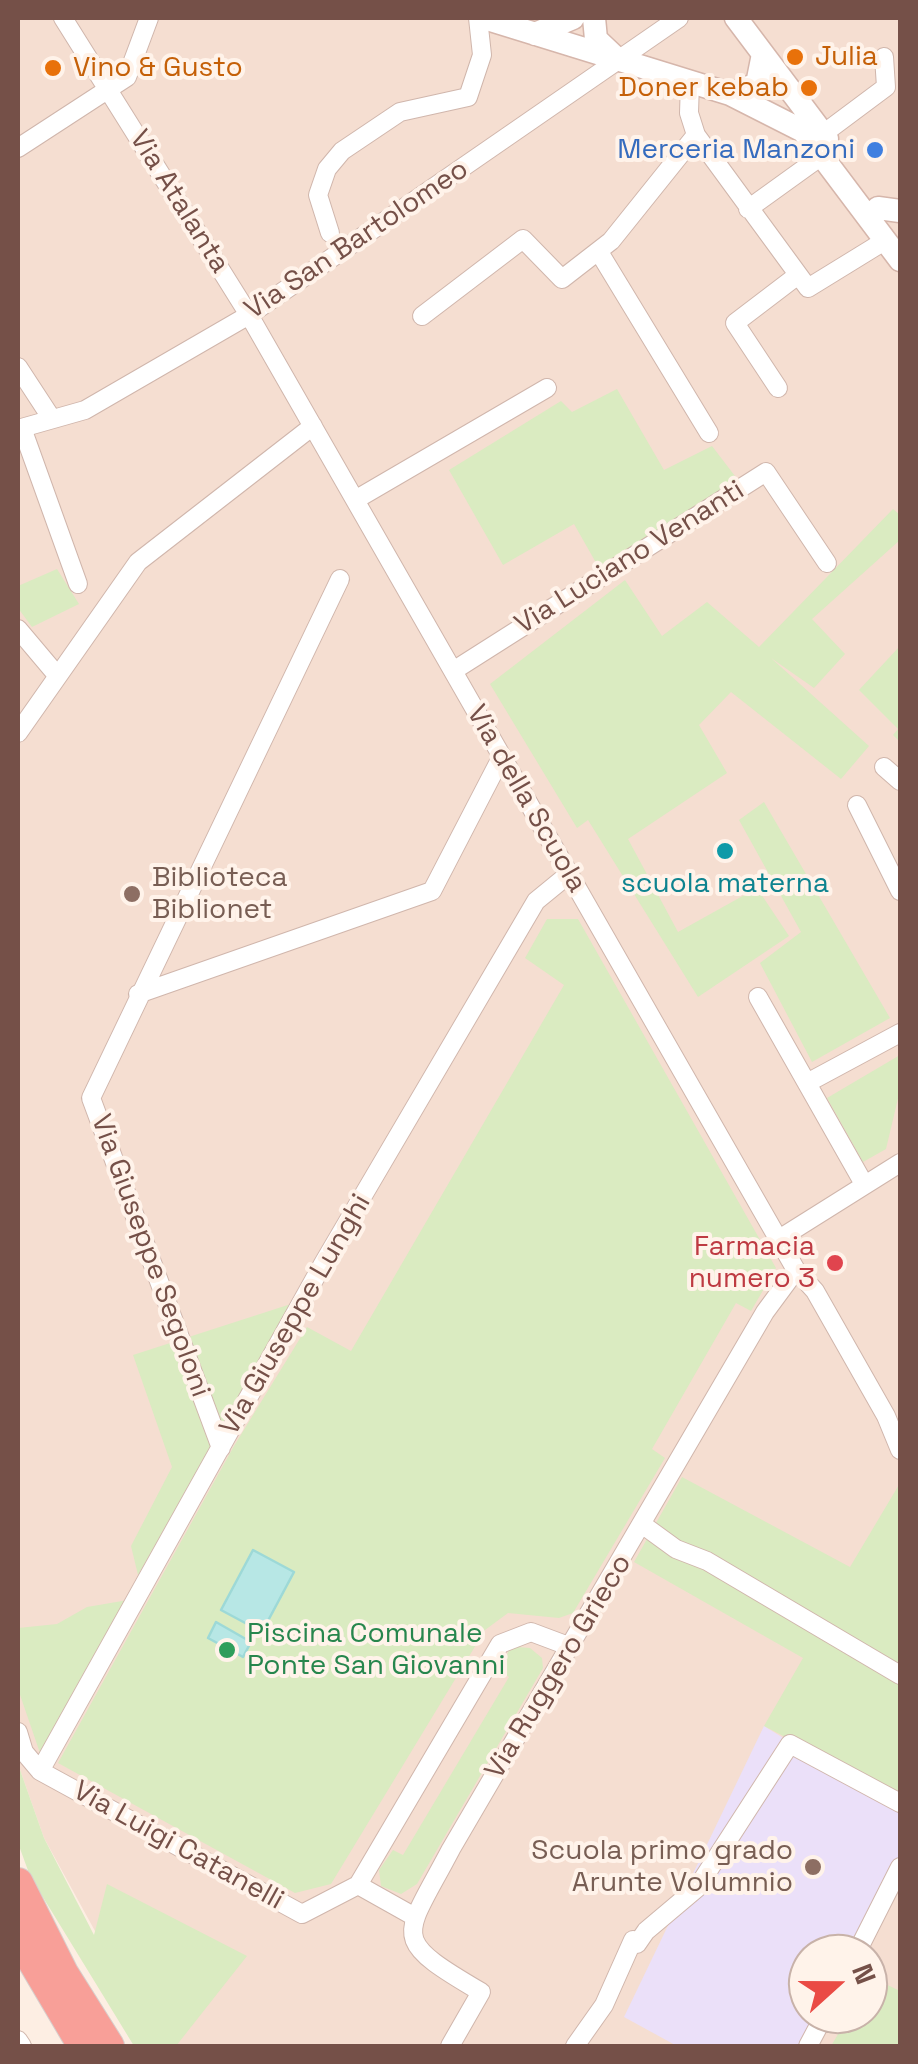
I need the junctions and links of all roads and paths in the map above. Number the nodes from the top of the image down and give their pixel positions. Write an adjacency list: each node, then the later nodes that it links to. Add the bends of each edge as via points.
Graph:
1 (63, 18): 13 (street, Via Atalanta)
2 (149, 18): 13 (street, via 134,66)
3 (481, 18): 8 (main road); 20 (street, via 482,54 468,97 400,112 326,169 318,196)
4 (573, 18): 8 (main road)
5 (594, 18): 11 (main road, via 596,39)
6 (679, 18): 11 (street, Via San Bartolomeo)
7 (736, 18): 9 (main road)
8 (535, 34): 11 (main road)
9 (763, 54): 14 (main road, via 757,84); 16 (main road)
10 (884, 57): 16 (street, via 886,87)
11 (619, 60): 12 (main road); 25 (street, Via San Bartolomeo)
12 (690, 82): 14 (main road); 15 (street)
13 (108, 90): 17 (street); 25 (street, Via Atalanta)
14 (730, 94): 16 (main road)
15 (696, 135): 18 (street); 22 (street)
16 (823, 145): 18 (street); 19 (main road); 21 (main road)
17 (18, 148)
18 (748, 209): 24 (street)
19 (889, 210): 21 (main road)
20 (330, 232)
21 (893, 239): 23 (main road); 24 (street)
22 (600, 252): 26 (street, via 562,278 523,239); 33 (street)
23 (900, 260)
24 (803, 282): 29 (street, via 735,323)
25 (249, 315): 30 (street, Via San Bartolomeo, via 101,402); 31 (street, Via della Scuola)
26 (422, 316)
27 (18, 367): 30 (street)
28 (547, 388): 34 (street)
29 (778, 388)
30 (52, 419): 32 (street, Via San Bartolomeo)
31 (313, 426): 34 (street, Via della Scuola); 40 (street, via 138,562)
32 (20, 428): 37 (street)
33 (709, 433)
34 (355, 500): 39 (street, Via della Scuola)
35 (827, 563): 39 (street, Via Luciano Venanti, via 766,472)
36 (340, 579): 48 (street, Via Giuseppe Segoloni)
37 (78, 584)
38 (18, 629): 40 (street)
39 (453, 671): 42 (street, Via della Scuola)
40 (56, 674): 41 (street)
41 (18, 733)
42 (502, 756): 46 (street, Via della Scuola); 48 (street, via 432,891)
43 (884, 767): 44 (street)
44 (900, 782)
45 (856, 805): 47 (street)
46 (569, 874): 54 (street, Via della Scuola); 56 (street, Via Giuseppe Lunghi, via 536,901)
47 (900, 891)
48 (138, 994): 56 (street, Via Giuseppe Segoloni, via 91,1098)
49 (758, 997): 51 (street)
50 (900, 1033): 51 (street)
51 (807, 1083): 53 (street)
52 (900, 1162): 53 (street)
53 (864, 1184): 54 (street)
54 (778, 1239): 55 (street, Via della Scuola)
55 (800, 1276): 57 (street, Via della Scuola, via 804,1296); 58 (street, Via Ruggero Grieco, via 765,1312)
56 (221, 1448): 62 (street, Via Giuseppe Lunghi)
57 (900, 1450)
58 (643, 1525): 59 (street, Via Ruggero Grieco); 60 (street)
59 (572, 1647): 66 (street, via 531,1632 494,1650); 67 (street, Via Ruggero Grieco)
60 (900, 1675)
61 (18, 1732): 62 (street, Via Luigi Catanelli)
62 (40, 1770): 66 (street, Via Luigi Catanelli, via 302,1914)
63 (900, 1802): 75 (street, via 790,1744 697,1888 637,1944 633,1940 604,2005)
64 (900, 1868): 68 (street)
65 (18, 1884): 73 (highway)
66 (358, 1885): 67 (street)
67 (416, 1917): 74 (street, via 412,1940 420,1954 481,1992)
68 (866, 1934)
69 (18, 1936): 72 (highway)
70 (18, 2040): 71 (street)
71 (22, 2046)
72 (83, 2046)
73 (109, 2046)
74 (450, 2046)
75 (575, 2046)

